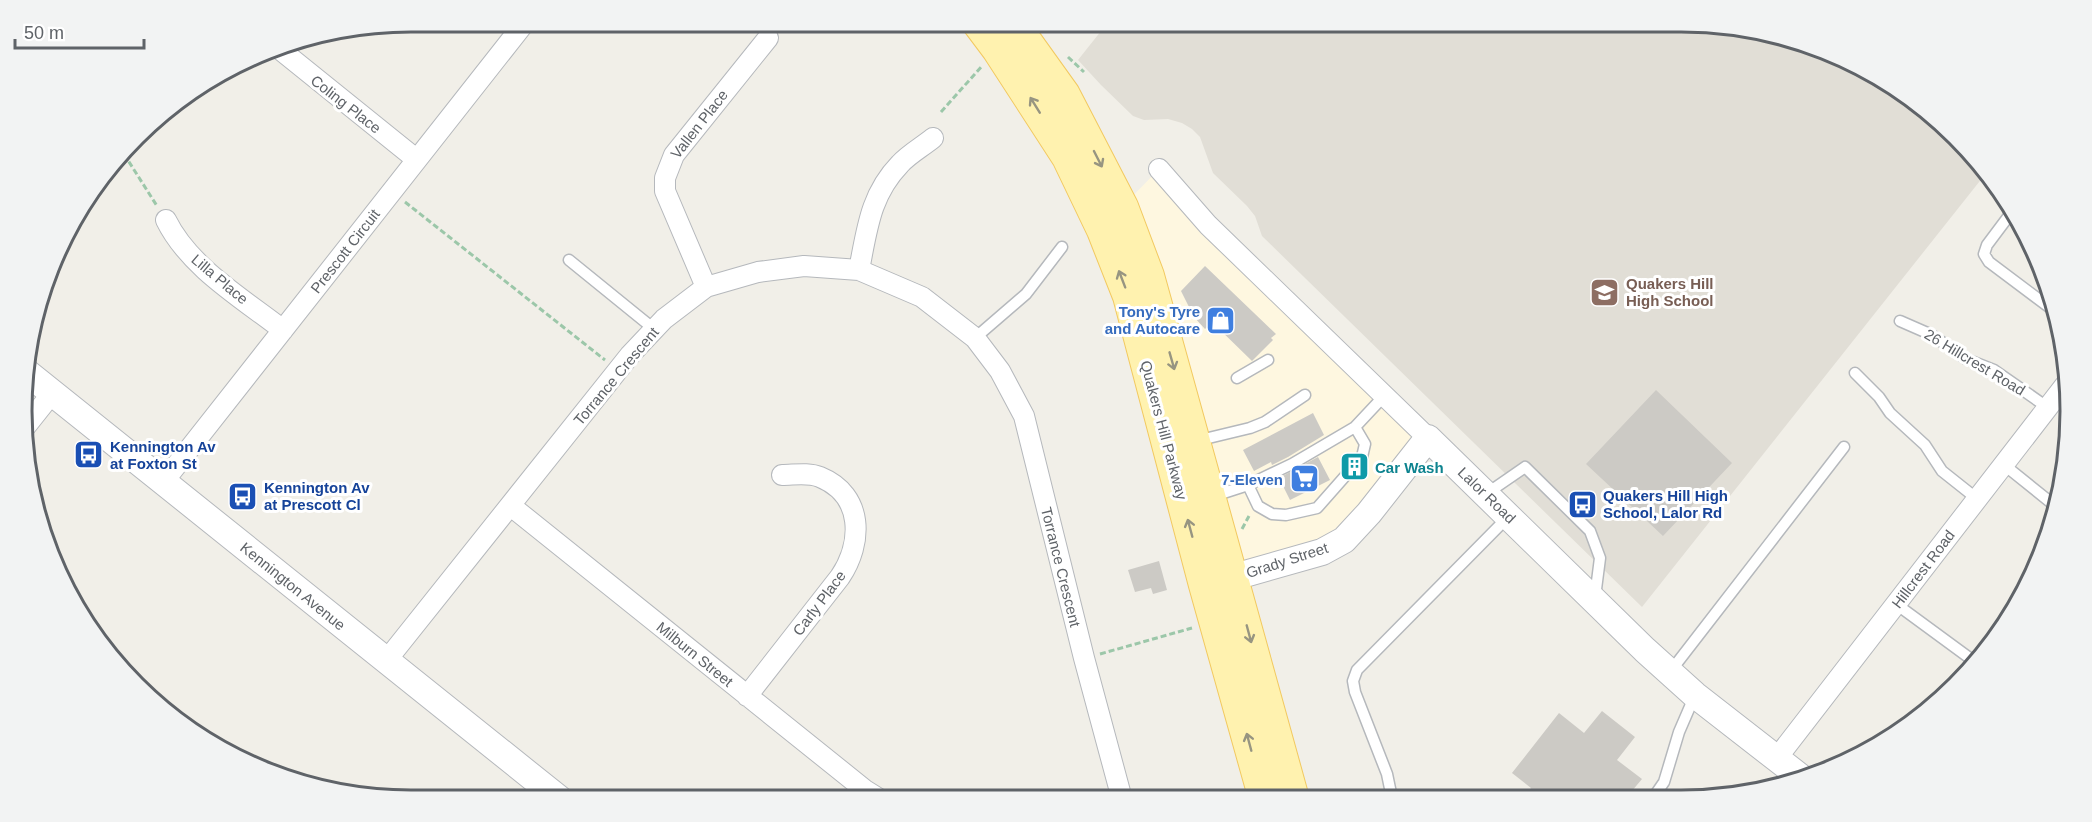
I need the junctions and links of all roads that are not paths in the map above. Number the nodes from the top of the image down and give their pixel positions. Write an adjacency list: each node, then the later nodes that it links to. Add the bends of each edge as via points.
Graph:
1 (517, 32): 7 (street, Prescott Circuit)
2 (985, 32): 44 (main road, Quakers Hill Parkway, one-way to 2, via 1129,296 1103,230 1068,157)
3 (1019, 32): 32 (main road, Quakers Hill Parkway, one-way to 32, via 1064,95 1122,207 1148,276)
4 (768, 38): 14 (street, Vallen Place, via 674,154 665,178 665,191)
5 (285, 53): 7 (street, Coling Place)
6 (933, 138): 13 (street, via 901,163 880,188)
7 (416, 159): 18 (street, Prescott Circuit)
8 (1160, 170): 27 (street, Lalor Road, via 1208,225)
9 (2008, 217): 15 (lane, via 1984,254 1989,262)
10 (166, 220): 18 (street, Lilla Place, via 183,248 203,267)
11 (1062, 247): 19 (lane, via 1026,294)
12 (569, 260): 17 (lane)
13 (859, 270): 14 (street, Torrance Crescent, via 804,266 758,272); 19 (street, Torrance Crescent, via 922,297)
14 (706, 287): 17 (street, Torrance Crescent)
15 (2045, 304)
16 (1900, 321): 28 (lane, 26 Hillcrest Road, via 1994,370)
17 (654, 329): 42 (street, Torrance Crescent)
18 (283, 330): 36 (street, Prescott Circuit)
19 (975, 338): 56 (street, Torrance Crescent, via 1000,371 1024,416)
20 (1268, 360): 23 (lane)
21 (1855, 373): 40 (lane, via 1925,445 1942,471)
22 (33, 377): 25 (street, Kennington Avenue)
23 (1237, 378)
24 (2060, 391): 28 (street, Hillcrest Road)
25 (53, 392): 29 (street); 36 (street, Kennington Avenue)
26 (1305, 395): 32 (lane, via 1265,422)
27 (1385, 395): 30 (lane); 31 (street, Lalor Road)
28 (2047, 407): 34 (street, Hillcrest Road)
29 (32, 419)
30 (1354, 428): 37 (lane); 37 (lane, via 1365,444 1362,457 1317,508 1277,515 1256,502)
31 (1428, 438): 38 (street, Lalor Road); 44 (street, Grady Street, via 1344,540 1322,552)
32 (1194, 441): 39 (main road, Quakers Hill Parkway)
33 (1844, 447): 49 (lane)
34 (2003, 464): 40 (street, Hillcrest Road); 41 (lane)
35 (782, 475): 51 (street, Carly Place, via 819,477 839,490 853,513 855,541 840,577)
36 (164, 481): 48 (street, Kennington Avenue)
37 (1248, 485): 39 (lane)
38 (1486, 494): 43 (street, Lalor Road); 45 (lane, via 1525,467 1590,531 1600,558)
39 (1211, 498): 44 (main road, Quakers Hill Parkway)
40 (1976, 498): 46 (street, Hillcrest Road)
41 (2050, 501)
42 (511, 506): 48 (street, Torrance Crescent); 51 (street, Milburn Street)
43 (1509, 516): 45 (street, Lalor Road); 59 (lane, via 1357,670 1354,692)
44 (1219, 581): 57 (main road, Quakers Hill Parkway, one-way to 44); 58 (main road, Quakers Hill Parkway, one-way to 58)
45 (1595, 602): 49 (street, Lalor Road)
46 (1896, 604): 47 (lane); 52 (street, Hillcrest Road)
47 (1969, 658)
48 (386, 661): 54 (street, Kennington Avenue)
49 (1670, 672): 50 (street, Lalor Road)
50 (1695, 694): 52 (street, Lalor Road); 60 (lane)
51 (747, 696): 55 (street, Milburn Street)
52 (1778, 758): 53 (street, Lalor Road)
53 (1795, 773)
54 (548, 790)
55 (865, 790)
56 (1120, 790)
57 (1262, 790)
58 (1290, 790)
59 (1390, 790)
60 (1658, 790)

